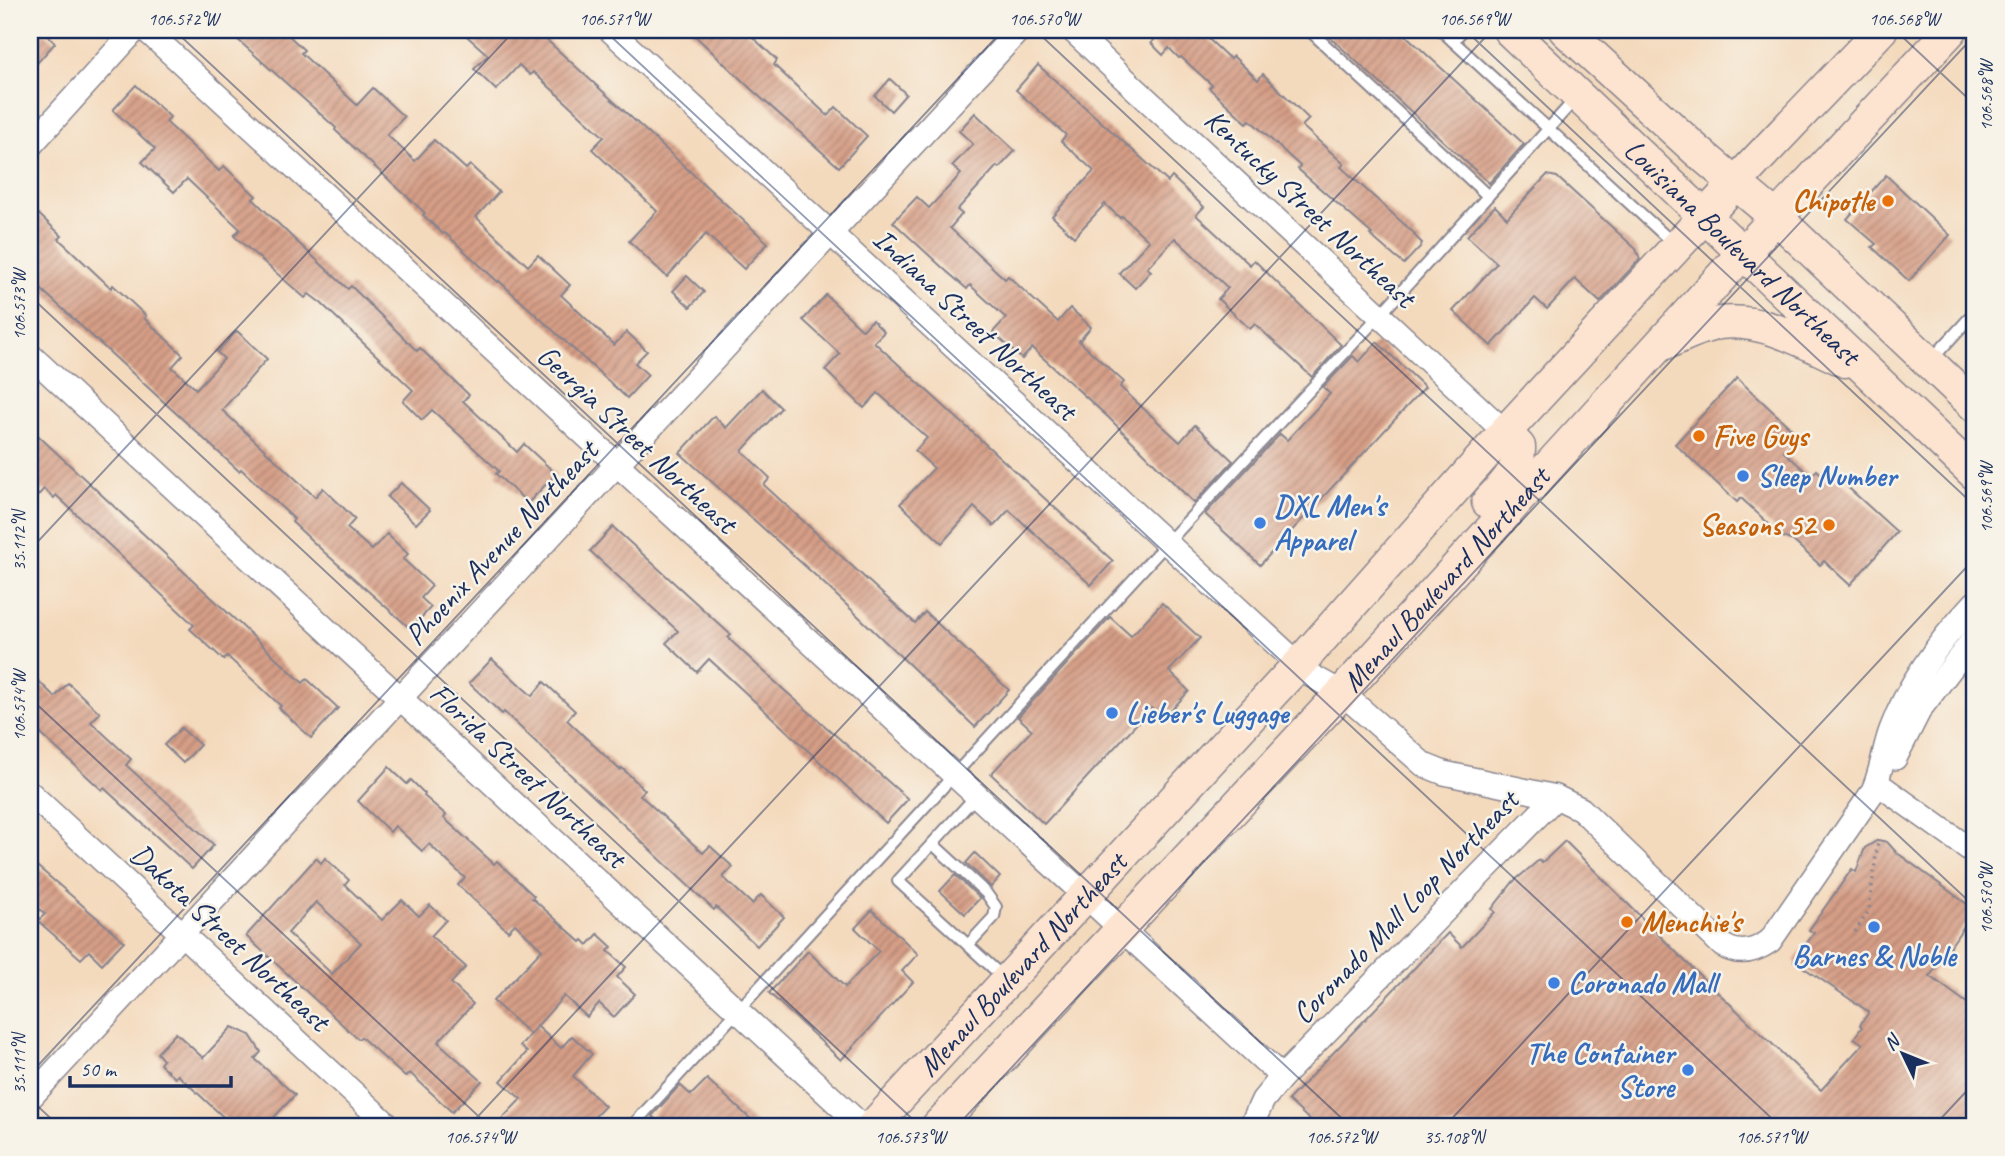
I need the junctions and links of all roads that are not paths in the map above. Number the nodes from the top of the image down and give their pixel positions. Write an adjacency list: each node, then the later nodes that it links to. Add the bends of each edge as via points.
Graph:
1 (135, 30): 18 (street)
2 (146, 30): 34 (street, Georgia Street Northeast)
3 (610, 30): 23 (street, Indiana Street Northeast)
4 (1019, 30): 23 (street, Phoenix Avenue Northeast)
5 (1072, 30): 27 (street, Kentucky Street Northeast)
6 (1310, 30): 20 (lane)
7 (1441, 30): 14 (lane)
8 (1464, 30): 14 (lane)
9 (1510, 30): 15 (main road, Louisiana Boulevard Northeast)
10 (1565, 30): 19 (main road, Louisiana Boulevard Northeast)
11 (1881, 30): 19 (main road, Menaul Boulevard Northeast)
12 (1925, 30): 16 (main road)
13 (1951, 30): 16 (main road, Menaul Boulevard Northeast)
14 (1453, 41): 17 (lane)
15 (1579, 94): 17 (lane); 21 (main road, Louisiana Boulevard Northeast)
16 (1892, 94): 22 (main road, Menaul Boulevard Northeast)
17 (1549, 128): 20 (lane); 24 (lane)
18 (30, 146)
19 (1735, 183): 21 (main road, Menaul Boulevard Northeast); 22 (main road, Louisiana Boulevard Northeast)
20 (1488, 196): 27 (lane)
21 (1707, 216): 24 (main road, Menaul Boulevard Northeast); 25 (main road, Louisiana Boulevard Northeast)
22 (1777, 218): 25 (main road, Menaul Boulevard Northeast); 30 (main road, Louisiana Boulevard Northeast)
23 (829, 233): 34 (street, Phoenix Avenue Northeast); 36 (street, Indiana Street Northeast)
24 (1678, 247): 33 (main road, Menaul Boulevard Northeast)
25 (1744, 252): 28 (main road, Menaul Boulevard Northeast); 31 (main road, Louisiana Boulevard Northeast)
26 (1975, 312): 30 (lane)
27 (1380, 315): 33 (street, Kentucky Street Northeast); 36 (lane)
28 (1659, 345): 31 (main road, via 1737,321); 37 (main road, Menaul Boulevard Northeast)
29 (30, 355): 42 (street, Florida Street Northeast)
30 (1928, 363): 32 (main road, Louisiana Boulevard Northeast)
31 (1863, 368): 35 (main road, Louisiana Boulevard Northeast)
32 (1975, 406)
33 (1505, 432): 37 (main road, via 1519,447 1519,458 1513,474 1472,519); 40 (main road, Menaul Boulevard Northeast)
34 (618, 463): 42 (street, Phoenix Avenue Northeast); 43 (street, Georgia Street Northeast)
35 (1975, 474)
36 (1166, 544): 40 (street, Indiana Street Northeast); 43 (lane)
37 (1460, 562): 41 (main road, Menaul Boulevard Northeast)
38 (1975, 603): 44 (street, via 1931,653 1908,695 1891,731)
39 (1975, 638): 44 (street, via 1920,709)
40 (1298, 664): 41 (street, Indiana Street Northeast); 50 (main road, Menaul Boulevard Northeast)
41 (1342, 693): 47 (street, Indiana Street Northeast, via 1434,770); 51 (main road, Menaul Boulevard Northeast)
42 (400, 699): 52 (street, Phoenix Avenue Northeast); 55 (street, Florida Street Northeast)
43 (953, 776): 46 (street, Georgia Street Northeast); 55 (lane)
44 (1877, 783): 47 (street, Coronado Mall Loop Northeast, via 1777,933 1761,947 1740,952 1722,945 1581,810); 49 (street)
45 (30, 793): 52 (street, Dakota Street Northeast)
46 (976, 796): 48 (lane); 50 (street, Georgia Street Northeast)
47 (1556, 797): 56 (street, Coronado Mall Loop Northeast)
48 (933, 844): 53 (lane, via 986,892 996,907 993,917); 53 (lane, via 898,881)
49 (1975, 853)
50 (1085, 894): 51 (street, Georgia Street Northeast); 54 (main road, Menaul Boulevard Northeast)
51 (1123, 929): 56 (street, Georgia Street Northeast); 58 (main road, Menaul Boulevard Northeast)
52 (181, 934): 57 (street, Phoenix Avenue Northeast); 59 (street, Dakota Street Northeast)
53 (968, 945): 54 (lane)
54 (1007, 980): 62 (main road, Menaul Boulevard Northeast)
55 (738, 1011): 60 (lane); 61 (street, Florida Street Northeast)
56 (1282, 1077): 63 (street, Coronado Mall Loop Northeast, via 1263,1100)
57 (30, 1098)
58 (947, 1120)
59 (389, 1126)
60 (632, 1126)
61 (863, 1126)
62 (873, 1126)
63 (1251, 1126)

